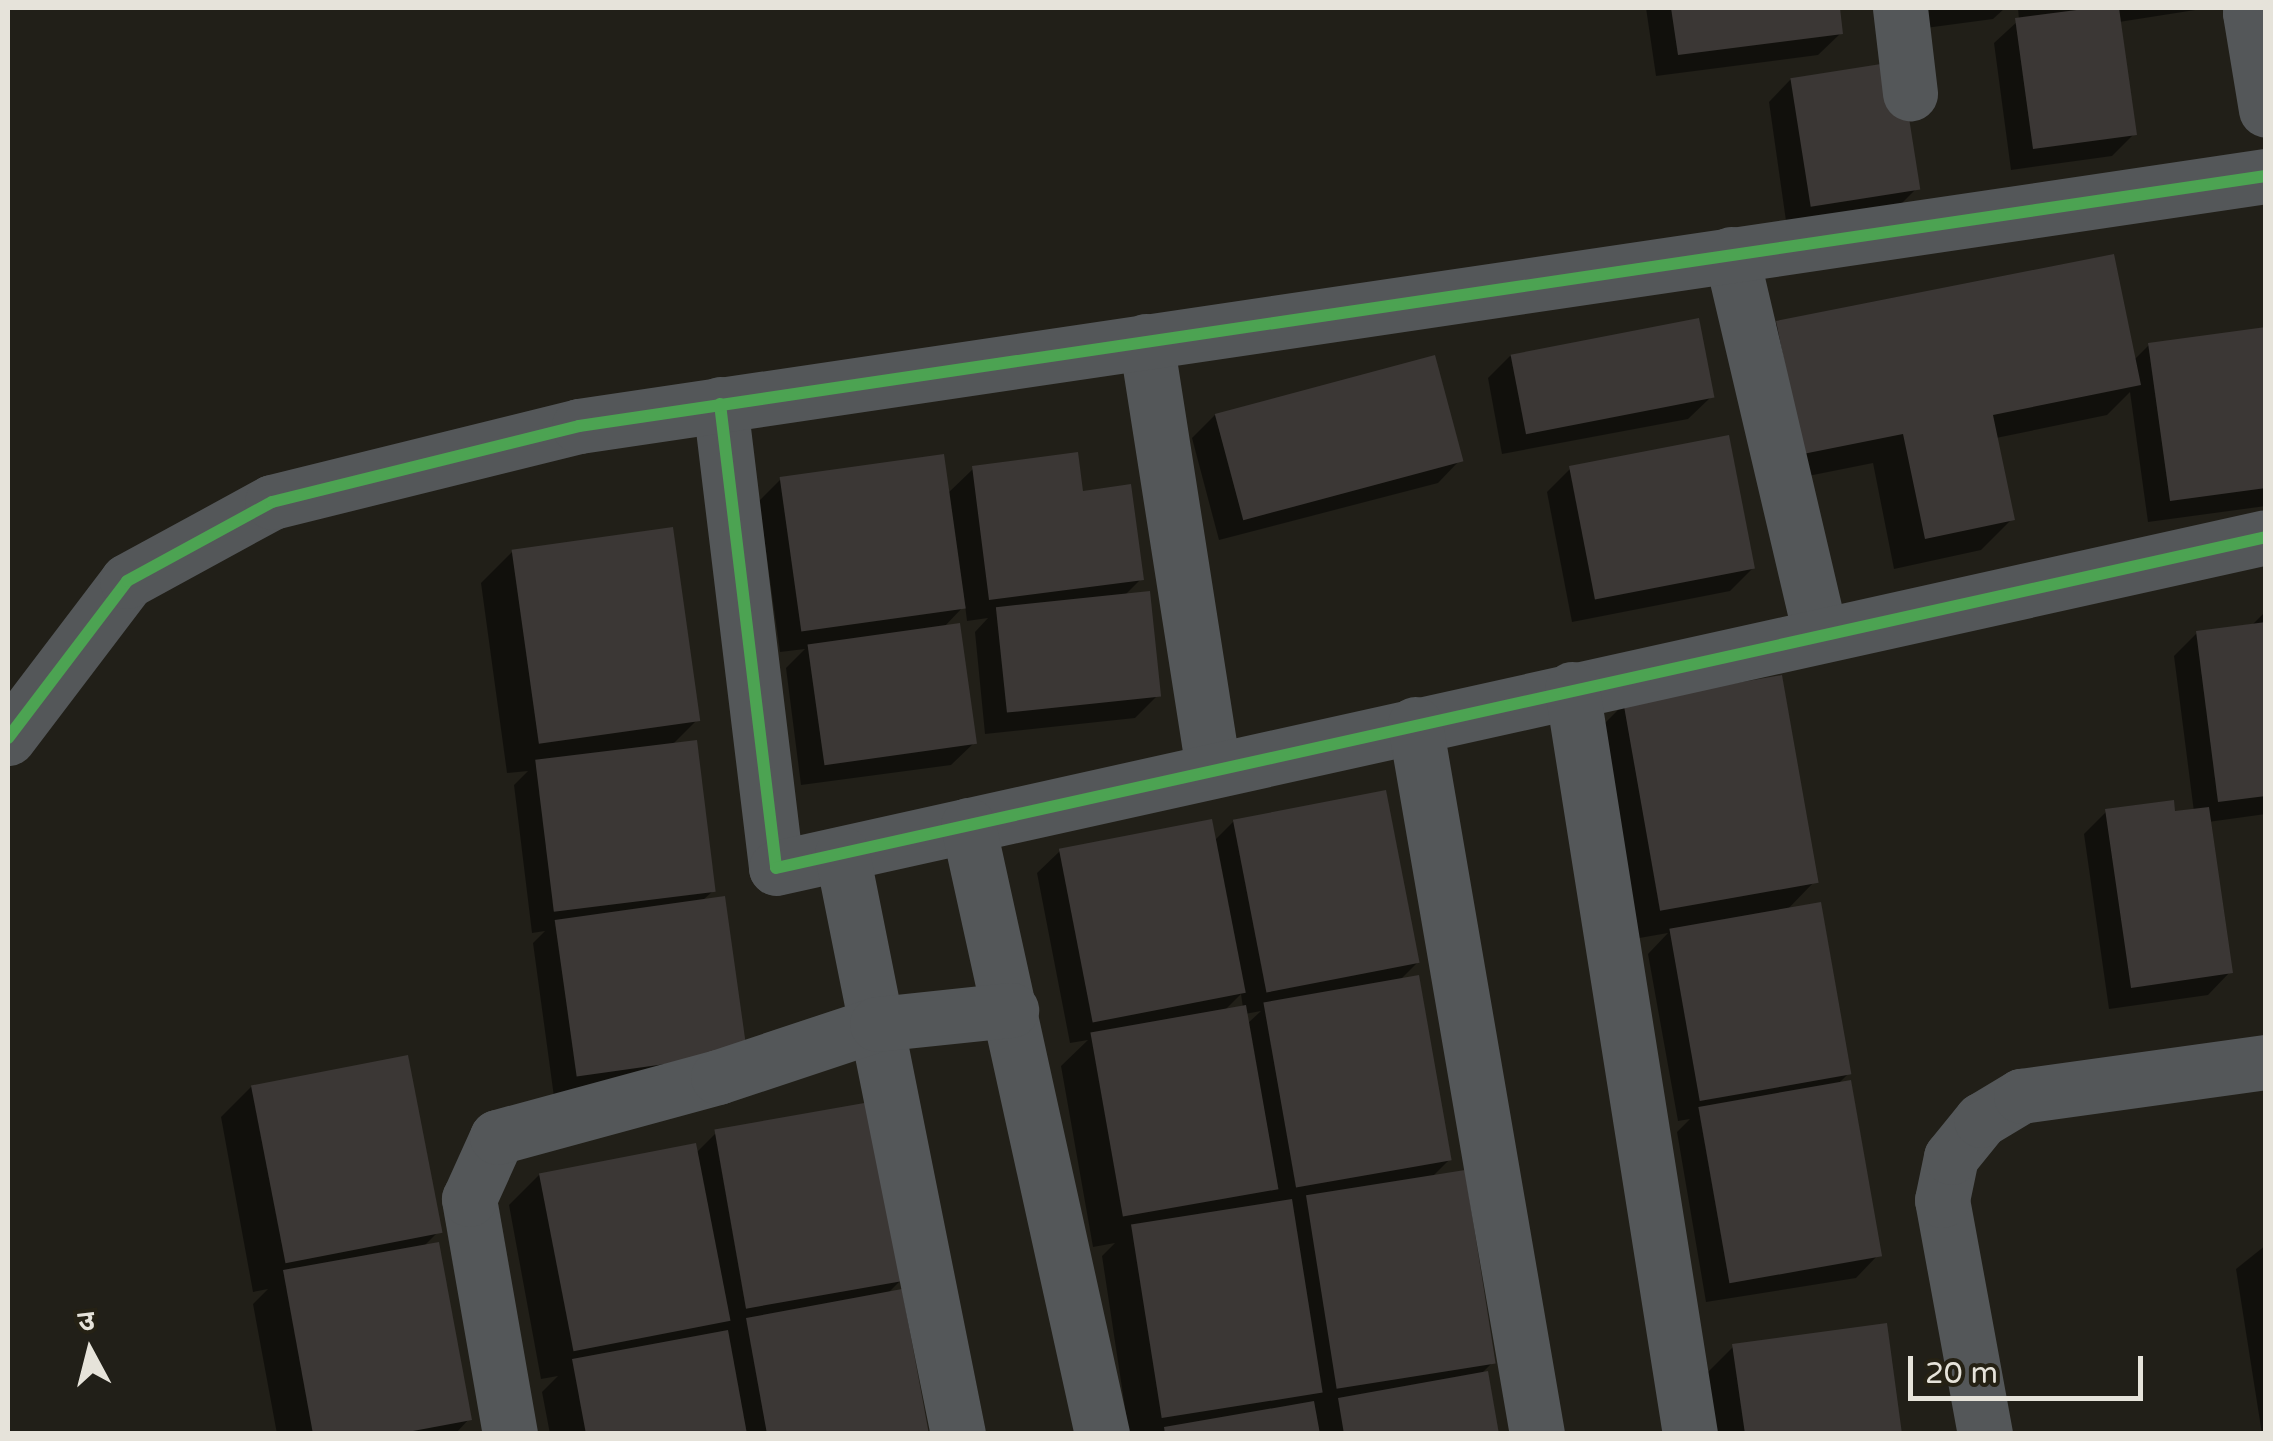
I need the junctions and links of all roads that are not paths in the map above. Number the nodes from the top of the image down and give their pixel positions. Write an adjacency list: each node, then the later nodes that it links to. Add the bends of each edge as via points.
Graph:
1 (1900, 8): 3 (street)
2 (2266, 10): 4 (street, via 2250,13)
3 (1910, 93)
4 (2266, 110)
5 (2266, 176): 6 (street)
6 (1731, 254): 7 (street); 10 (street)
7 (1146, 341): 8 (street); 14 (street)
8 (720, 404): 13 (street, via 579,426 272,502 126,580); 16 (street, via 776,868)
9 (2266, 537): 10 (street)
10 (1820, 632): 11 (street)
11 (1572, 689): 12 (street); 24 (street)
12 (1415, 724): 14 (street); 23 (street)
13 (8, 738)
14 (1213, 769): 15 (street)
15 (968, 825): 16 (street); 17 (street)
16 (842, 854): 18 (street)
17 (1012, 1010): 18 (street); 22 (street)
18 (877, 1024): 20 (street, via 718,1077 497,1137 469,1199); 21 (street)
19 (2266, 1062): 25 (street, via 2021,1096 1982,1120 1950,1156 1942,1200)
20 (510, 1434)
21 (958, 1434)
22 (1102, 1434)
23 (1536, 1434)
24 (1690, 1434)
25 (1985, 1434)

